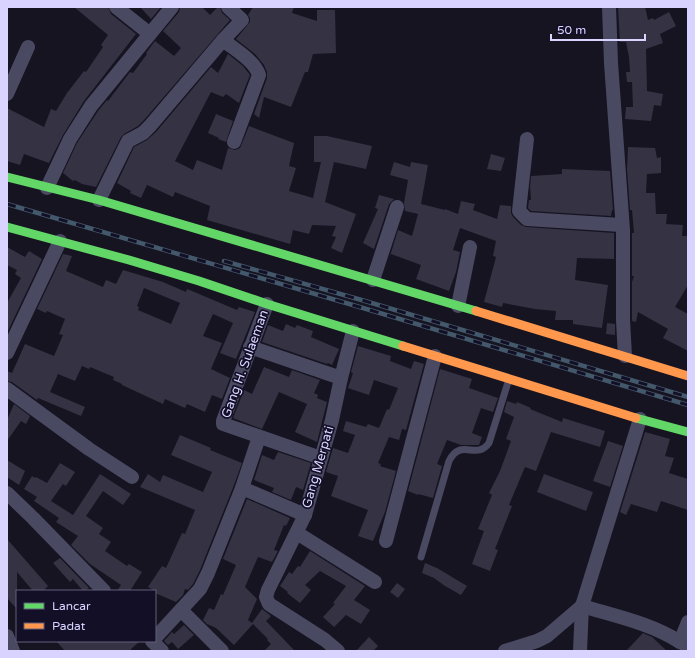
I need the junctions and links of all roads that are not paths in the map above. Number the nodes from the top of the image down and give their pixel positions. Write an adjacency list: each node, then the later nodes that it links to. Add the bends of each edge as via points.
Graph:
1 (116, 7): 5 (street)
2 (172, 7): 5 (street)
3 (228, 7): 6 (street, via 242,20)
4 (609, 7): 15 (street)
5 (150, 34): 12 (street, via 91,106 70,139)
6 (223, 40): 10 (street, via 257,68 259,75); 13 (street, via 158,117 143,132 128,140)
7 (28, 47): 8 (street)
8 (7, 94)
9 (527, 139): 15 (street, via 518,211 527,219)
10 (234, 142)
11 (7, 177): 12 (main road)
12 (47, 188): 13 (main road)
13 (99, 200): 19 (main road)
14 (397, 207): 19 (street)
15 (621, 225): 26 (street)
16 (7, 227): 17 (main road)
17 (60, 241): 20 (main road, via 199,281); 24 (street)
18 (470, 247): 21 (street)
19 (374, 280): 21 (main road)
20 (267, 304): 22 (main road); 23 (street, Gang H. Sulaeman)
21 (458, 306): 26 (main road)
22 (354, 331): 25 (main road); 28 (street, Gang Merpati)
23 (250, 347): 28 (street); 33 (street, Gang H. Sulaeman, via 223,424)
24 (7, 353)
25 (435, 356): 29 (main road); 40 (street)
26 (625, 356): 27 (main road)
27 (688, 376)
28 (341, 378): 34 (street, Gang Merpati)
29 (509, 378): 31 (main road); 41 (lane, via 486,448 481,451 456,451 449,461)
30 (7, 389): 35 (street)
31 (640, 419): 32 (main road); 44 (street)
32 (688, 432)
33 (259, 437): 34 (street); 36 (street)
34 (321, 458): 38 (street, Gang Merpati)
35 (132, 477)
36 (242, 488): 38 (street); 45 (street, via 200,589)
37 (7, 493): 43 (street)
38 (305, 515): 39 (street, Gang Merpati)
39 (297, 533): 42 (street); 54 (street, Gang Merpati, via 266,597 269,604)
40 (386, 541)
41 (421, 557)
42 (376, 582)
43 (103, 590)
44 (582, 606): 50 (street, via 653,627); 55 (street, via 547,636); 56 (street)
45 (181, 610): 48 (street); 53 (street)
46 (688, 622): 50 (street)
47 (7, 636): 51 (street)
48 (156, 637)
49 (153, 642): 52 (street)
50 (684, 644)
51 (13, 651)
52 (162, 651)
53 (222, 651)
54 (338, 651)
55 (505, 651)
56 (580, 651)

